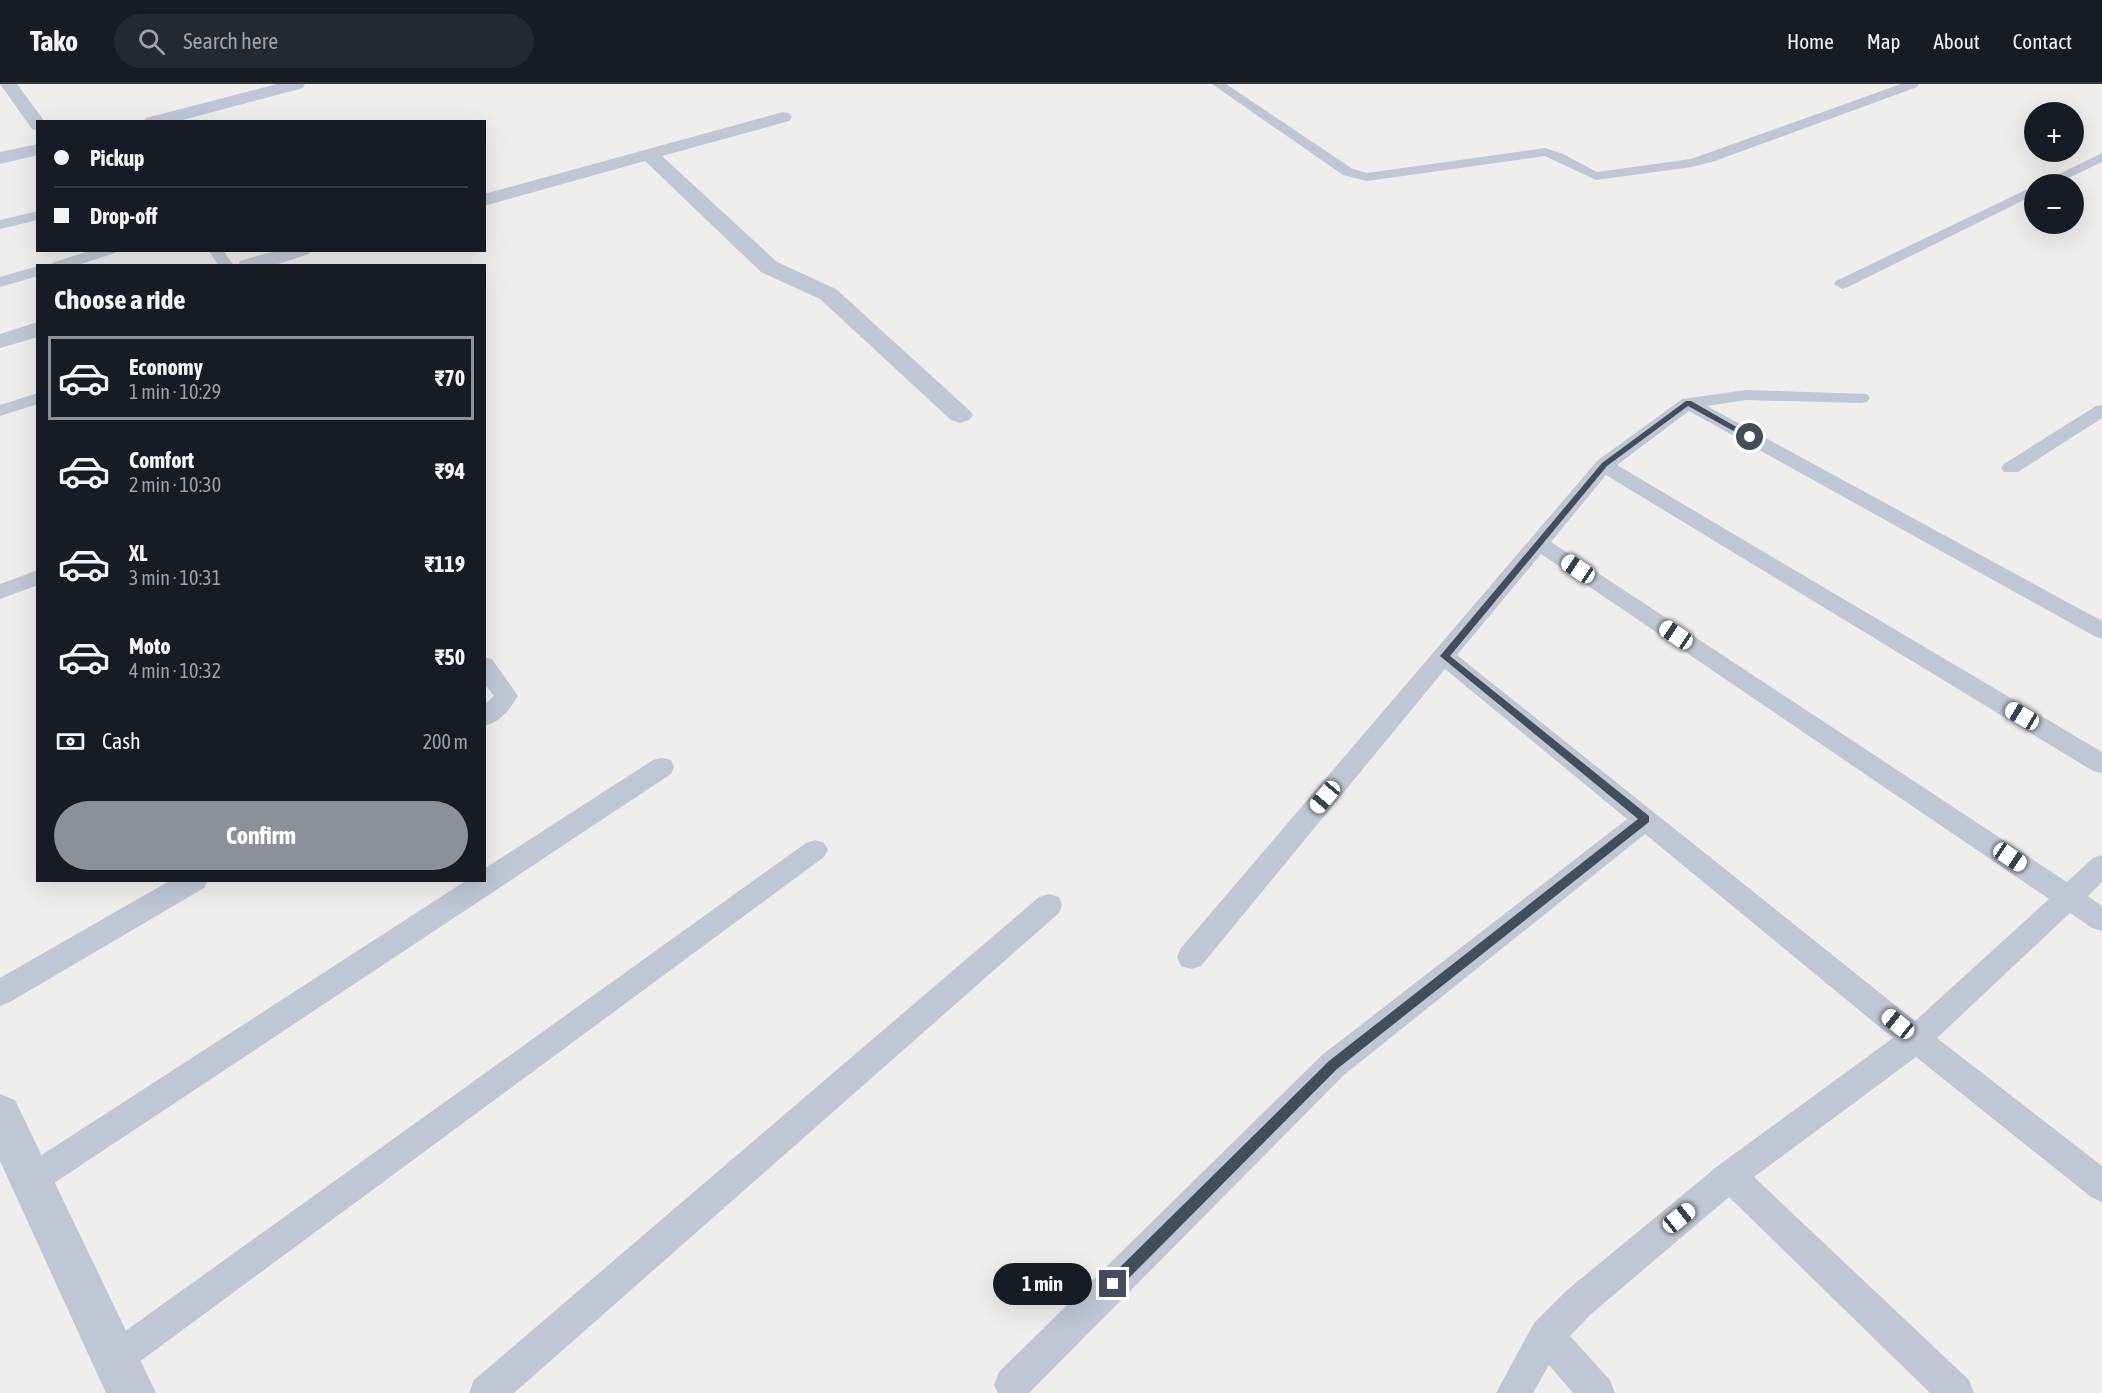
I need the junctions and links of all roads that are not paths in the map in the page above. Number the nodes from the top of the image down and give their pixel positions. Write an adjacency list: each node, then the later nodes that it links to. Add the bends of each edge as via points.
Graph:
1 (297, 84): 6 (street)
2 (1218, 84): 3 (lane, via 1348,172 1367,177 1545,152 1596,176 1692,163)
3 (1913, 84)
4 (8, 92): 7 (street)
5 (783, 117): 9 (street)
6 (160, 120)
7 (36, 123)
8 (36, 149): 11 (street)
9 (648, 154): 14 (street); 31 (street, via 769,267 828,294)
10 (2102, 157): 12 (lane)
11 (0, 158)
12 (2067, 174)
13 (2024, 195): 23 (lane)
14 (486, 199)
15 (36, 216): 16 (lane)
16 (0, 225)
17 (103, 252): 19 (lane)
18 (295, 252): 20 (street)
19 (64, 264)
20 (255, 264)
21 (36, 272): 22 (lane)
22 (0, 282)
23 (1842, 284)
24 (36, 330): 25 (street)
25 (0, 341)
26 (1861, 398): 28 (lane, via 1746,396)
27 (36, 399): 30 (lane)
28 (1688, 403): 32 (lane); 37 (lane)
29 (2102, 410): 33 (lane)
30 (0, 411)
31 (960, 415)
32 (1604, 465): 34 (lane); 41 (lane)
33 (2011, 468)
34 (1539, 543): 38 (lane); 49 (lane)
35 (36, 579): 36 (lane)
36 (0, 592)
37 (2102, 631)
38 (1444, 656): 43 (lane); 52 (lane)
39 (486, 667): 40 (lane, via 506,696)
40 (486, 716)
41 (2102, 764)
42 (662, 766): 46 (lane)
43 (1646, 819): 54 (lane); 61 (lane, via 1333,1065)
44 (815, 850): 60 (lane)
45 (2102, 866): 49 (lane)
46 (486, 881)
47 (192, 882): 53 (lane)
48 (485, 882): 57 (lane)
49 (2068, 896): 51 (lane); 54 (lane)
50 (1049, 905): 62 (lane)
51 (2102, 920)
52 (1191, 957)
53 (0, 993)
54 (1916, 1039): 56 (lane); 58 (lane)
55 (0, 1114): 57 (street)
56 (1730, 1176): 59 (lane, via 1578,1303); 65 (lane)
57 (31, 1180): 60 (street)
58 (2102, 1186)
59 (1546, 1335): 63 (lane); 64 (lane)
60 (123, 1376)
61 (1012, 1385)
62 (487, 1393)
63 (1514, 1393)
64 (1597, 1393)
65 (1956, 1393)

